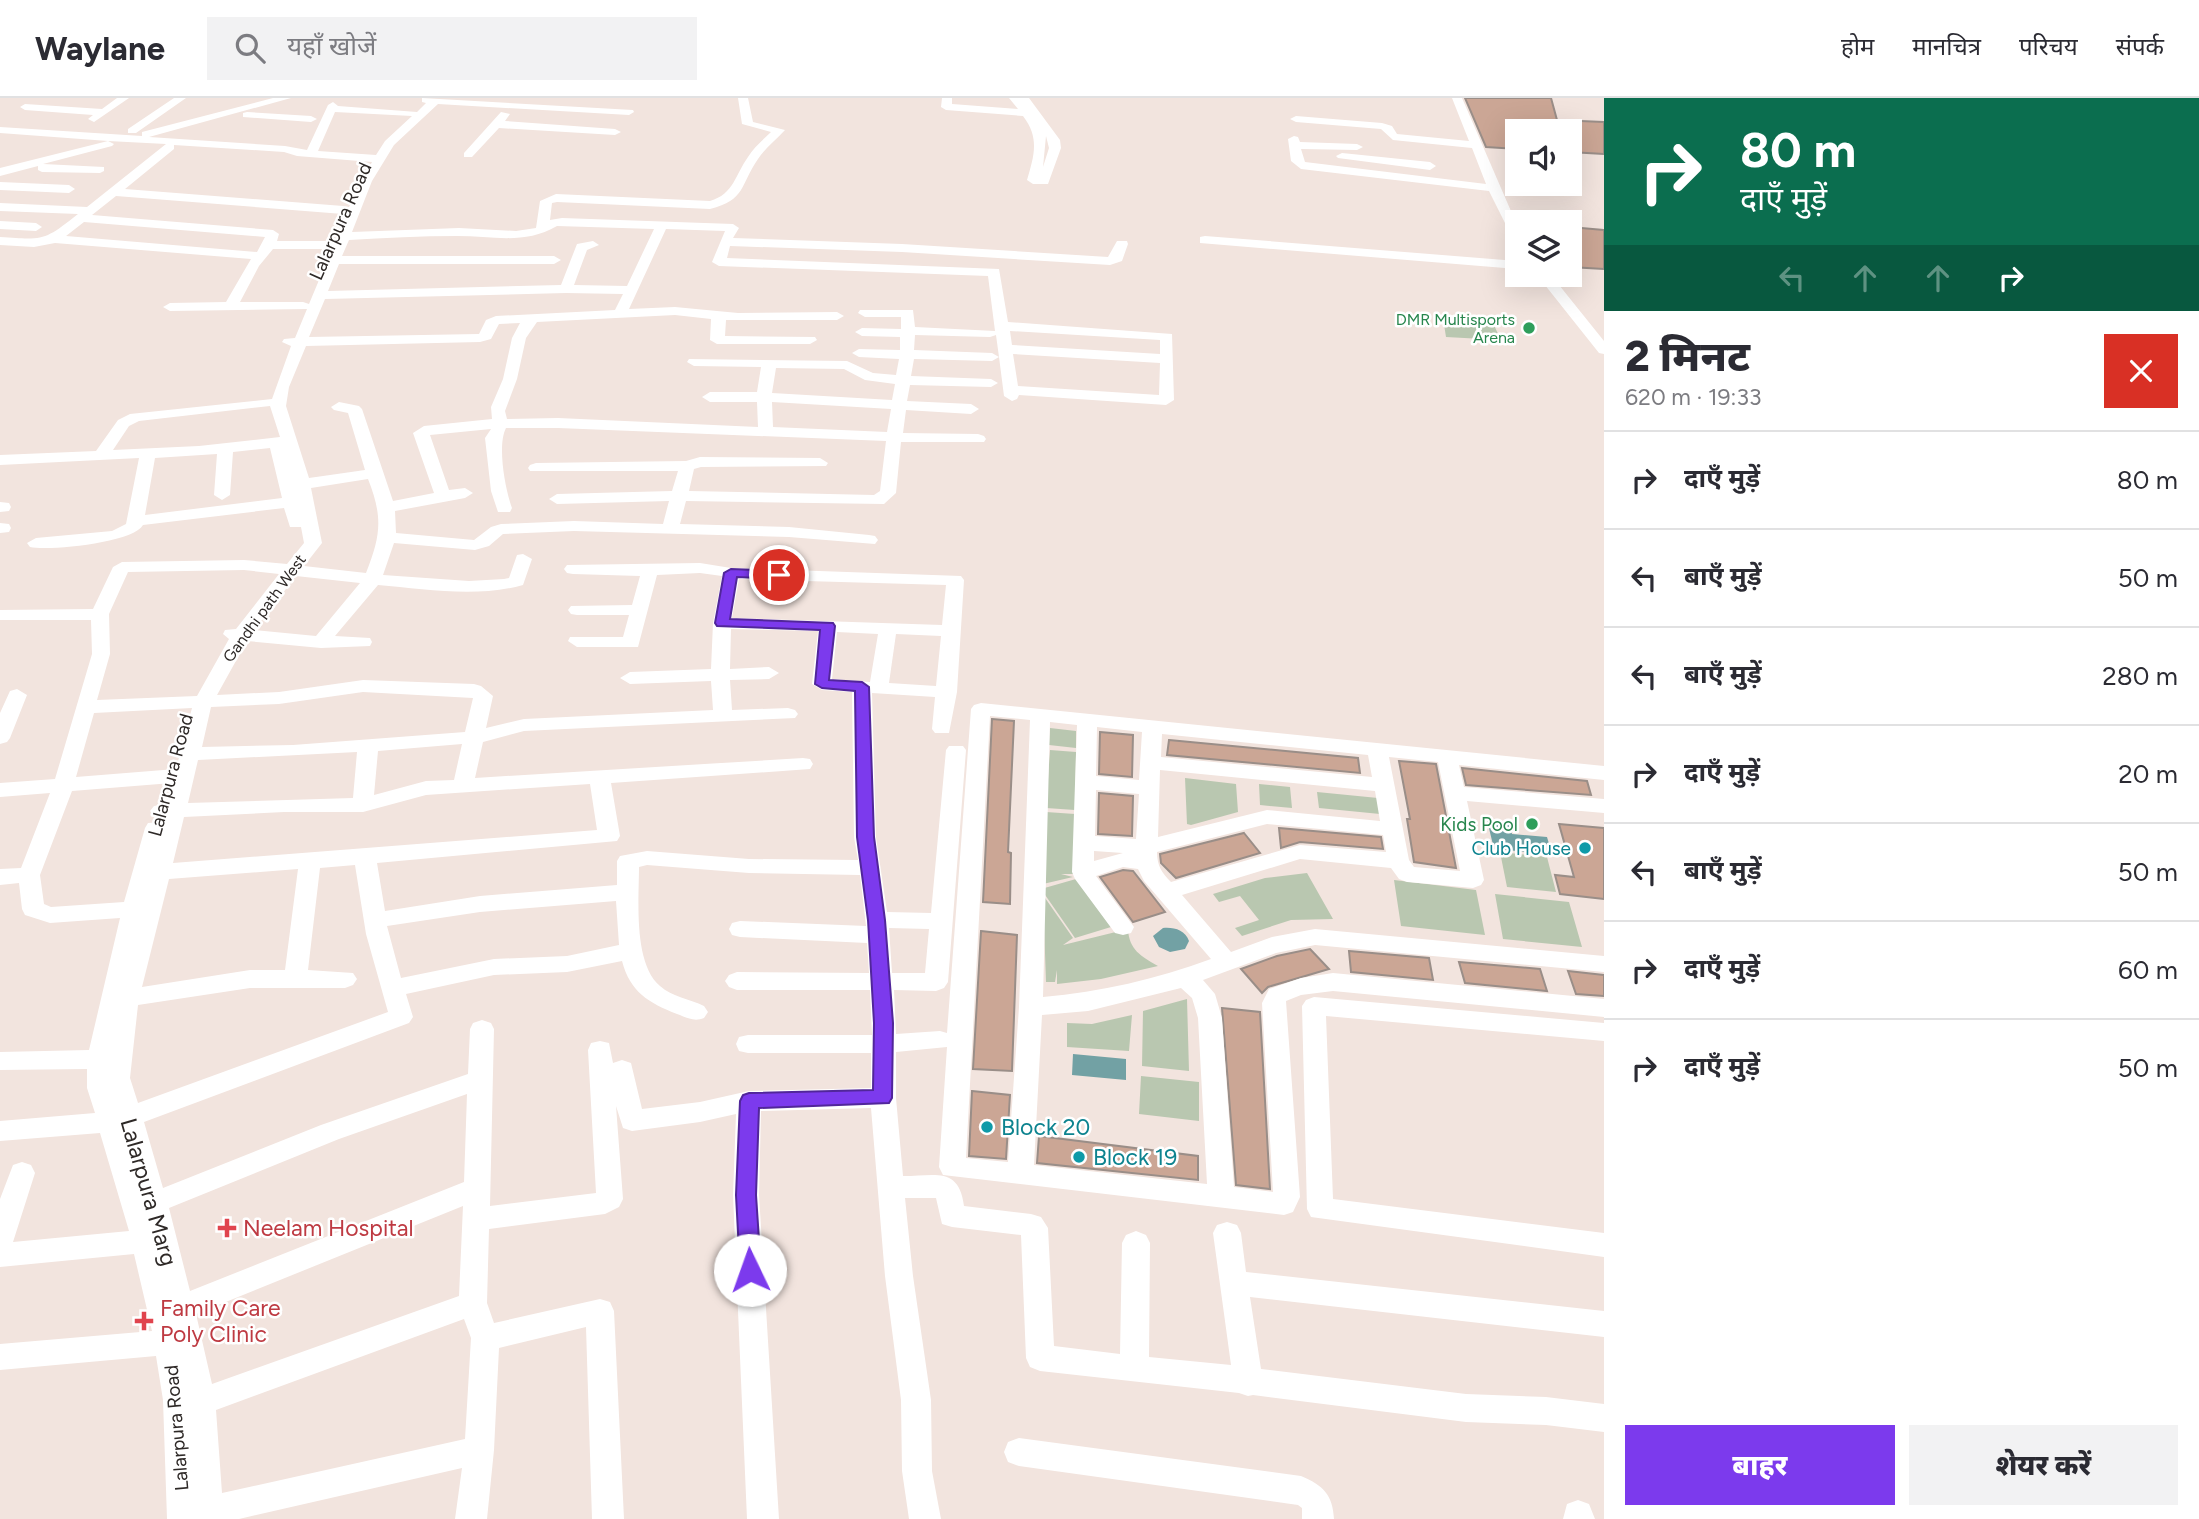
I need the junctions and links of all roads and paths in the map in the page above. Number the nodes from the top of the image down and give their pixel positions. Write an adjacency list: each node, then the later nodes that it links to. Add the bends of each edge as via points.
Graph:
1 (124, 98): 15 (street)
2 (181, 98): 25 (street)
3 (259, 98): 25 (street)
4 (286, 98): 16 (street)
5 (743, 98): 46 (street, via 748,124 779,130 752,159 738,190)
6 (947, 98): 20 (street, via 946,107)
7 (1007, 98): 8 (street)
8 (1014, 98): 9 (street); 20 (street)
9 (1024, 98): 20 (street)
10 (1457, 98): 30 (street)
11 (428, 102): 12 (street); 13 (street); 36 (street, Lalarpura Road, via 379,143)
12 (507, 102): 19 (street); 23 (street, via 633,108)
13 (337, 103): 33 (street)
14 (25, 107): 15 (street)
15 (104, 112): 22 (street)
16 (228, 114): 17 (street); 25 (street)
17 (311, 119)
18 (1296, 119): 30 (street, via 1382,126 1406,140)
19 (496, 124): 23 (street); 34 (street)
20 (1039, 125)
21 (0, 130): 26 (street)
22 (75, 132)
23 (615, 132): 28 (street)
24 (0, 135): 27 (street)
25 (129, 135): 26 (street); 32 (street)
26 (108, 141): 27 (street); 31 (street); 37 (street)
27 (90, 142): 37 (street)
28 (610, 145)
29 (1295, 145): 38 (street); 38 (street, via 1424,147); 41 (street, via 1301,165)
30 (1476, 145): 43 (street)
31 (170, 147): 32 (street); 45 (street)
32 (297, 153): 33 (street)
33 (317, 155): 36 (street)
34 (468, 155)
35 (0, 158): 37 (street)
36 (373, 159): 48 (street, Lalarpura Road); 63 (street)
37 (23, 164): 39 (street); 40 (street); 40 (street)
38 (1430, 166): 42 (street)
39 (100, 169)
40 (0, 175): 44 (street)
41 (1420, 180): 42 (street); 43 (street)
42 (1435, 180): 43 (street)
43 (1493, 186): 49 (street)
44 (69, 189)
45 (112, 192): 48 (street); 50 (street)
46 (710, 205): 53 (street); 55 (street, via 556,198 546,201)
47 (0, 206): 50 (street)
48 (343, 210): 63 (street, Lalarpura Road)
49 (1505, 210)
50 (84, 214): 56 (street); 60 (street, via 273,234)
51 (0, 225): 54 (street)
52 (662, 225): 53 (street); 55 (street, via 562,222); 72 (street)
53 (695, 226): 59 (street, via 733,228)
54 (36, 227)
55 (535, 233): 63 (street, via 459,232); 66 (street)
56 (55, 239): 58 (street); 65 (street)
57 (1205, 240): 68 (street)
58 (1, 242)
59 (725, 242): 64 (street); 69 (street, via 719,261)
60 (269, 244): 63 (street); 65 (street)
61 (1122, 244): 64 (street, via 1117,258 1110,261)
62 (593, 245): 71 (street, via 582,247)
63 (335, 247): 66 (street); 74 (street, Lalarpura Road)
64 (902, 248): 69 (street)
65 (259, 256): 75 (street)
66 (517, 259): 67 (street)
67 (554, 260)
68 (1505, 264)
69 (901, 269): 83 (street, via 994,272)
70 (1554, 287): 88 (street)
71 (566, 289): 72 (street); 73 (street)
72 (629, 290): 78 (street)
73 (506, 291): 74 (street); 81 (street)
74 (311, 300): 75 (street); 87 (street, Lalarpura Road)
75 (231, 306): 76 (street)
76 (170, 307)
77 (865, 313): 85 (street, via 908,313)
78 (620, 314): 79 (street, via 675,311); 82 (street)
79 (716, 315): 80 (street); 86 (street, via 720,321 717,340)
80 (837, 316)
81 (502, 318): 82 (street); 87 (street, via 491,323 480,338)
82 (533, 318): 103 (street, via 525,323 514,353 497,411)
83 (996, 329): 85 (street); 90 (street); 92 (street, via 1165,336)
84 (862, 332): 85 (street)
85 (907, 332): 91 (street)
86 (810, 340)
87 (294, 341): 99 (street, Lalarpura Road); 107 (street, Gandhi path West, via 278,406)
88 (1604, 350)
89 (859, 353): 91 (street)
90 (999, 353): 91 (street); 92 (street); 92 (street, via 1012,393 1166,400)
91 (907, 355): 95 (street)
92 (1167, 359)
93 (694, 362): 94 (street)
94 (769, 363): 95 (street, via 851,366 870,377); 98 (street)
95 (904, 380): 96 (street); 100 (street)
96 (991, 383)
97 (710, 397): 98 (street)
98 (764, 397): 100 (street); 104 (street)
99 (267, 402): 107 (street, Lalarpura Road); 110 (street, via 135,416 124,423)
100 (900, 405): 102 (street); 105 (street)
101 (339, 407): 115 (street, via 354,409)
102 (971, 409)
103 (501, 424): 104 (street, via 699,427); 119 (street, via 421,433); 125 (street, via 493,438 498,459 496,483)
104 (766, 433): 105 (street)
105 (894, 437): 106 (street); 120 (street, via 888,493 883,499)
106 (978, 439)
107 (282, 442): 108 (street); 116 (street, Gandhi path West); 123 (street, Lalarpura Road)
108 (225, 448): 109 (street); 118 (street)
109 (148, 453): 110 (street); 126 (street)
110 (102, 454): 111 (street)
111 (0, 460)
112 (820, 463): 113 (street, via 700,462)
113 (687, 466): 114 (street); 120 (street)
114 (536, 468)
115 (374, 473): 116 (street); 124 (street)
116 (303, 484): 135 (street, Gandhi path West, via 313,543)
117 (465, 493): 119 (street)
118 (222, 495)
119 (443, 496): 124 (street)
120 (680, 496): 122 (street); 128 (street)
121 (557, 499): 122 (street)
122 (617, 499): 127 (street)
123 (291, 502): 126 (street); 135 (street, Lalarpura Road, via 298,536)
124 (388, 507): 129 (street)
125 (504, 508)
126 (135, 524): 131 (street, via 117,536); 133 (street)
127 (617, 528): 128 (street); 129 (street, via 501,530 475,545)
128 (670, 530): 130 (street, via 789,532)
129 (389, 537): 138 (street)
130 (869, 540)
131 (36, 542)
132 (523, 559): 138 (street, via 517,581 510,584)
133 (122, 567): 135 (street, via 244,565); 141 (street)
134 (573, 569): 136 (street)
135 (285, 570): 138 (street); 147 (street, Lalarpura Road)
136 (650, 570): 137 (street, via 713,568); 140 (street)
137 (731, 573): 143 (street); 146 (street, via 955,580)
138 (373, 579): 149 (street)
139 (577, 610): 140 (street)
140 (639, 610): 148 (street, via 631,643)
141 (100, 614): 142 (street); 158 (street, via 101,654)
142 (0, 615)
143 (722, 623): 144 (street); 151 (street)
144 (828, 626): 145 (street); 154 (street, via 822,684)
145 (888, 628): 146 (street); 154 (street)
146 (951, 631): 155 (street)
147 (234, 634): 149 (street); 157 (street, Lalarpura Road, via 210,659)
148 (578, 641)
149 (321, 642): 150 (street)
150 (362, 642)
151 (720, 673): 152 (street); 153 (street); 161 (street)
152 (769, 673)
153 (630, 678)
154 (871, 687): 155 (street); 193 (street)
155 (947, 692): 165 (street)
156 (17, 695): 164 (street)
157 (196, 703): 158 (street); 166 (street, via 363,686 474,690 483,696); 170 (street); 175 (street, Lalarpura Road)
158 (85, 707): 178 (street)
159 (788, 714): 161 (street)
160 (1040, 715): 162 (street); 216 (street); 234 (street, via 981,709 952,1167)
161 (723, 716): 166 (street, via 536,724)
162 (1087, 719): 163 (street); 177 (street)
163 (1152, 726): 168 (street); 172 (street)
164 (2, 728)
165 (942, 729)
166 (476, 737): 167 (street); 179 (street)
167 (368, 745): 170 (street); 184 (street)
168 (1377, 748): 171 (street); 180 (street)
169 (956, 750): 202 (street)
170 (190, 754): 175 (street)
171 (1447, 757): 174 (street); 183 (street)
172 (1150, 763): 180 (street); 181 (street)
173 (803, 764): 176 (street)
174 (1604, 773)
175 (177, 775): 178 (street); 186 (street, Lalarpura Road)
176 (599, 775): 179 (street); 190 (street, via 609,836)
177 (1085, 782): 181 (street); 188 (street)
178 (64, 784): 182 (street); 196 (street)
179 (463, 785): 184 (street, via 426,788)
180 (1384, 785): 187 (street)
181 (1149, 788): 189 (street)
182 (0, 789)
183 (1456, 793): 185 (street); 191 (street, via 1474,880 1407,874)
184 (363, 805): 186 (street)
185 (1604, 806)
186 (167, 811): 195 (street); 200 (street, Lalarpura Road)
187 (1392, 829): 189 (street, via 1267,817); 191 (street)
188 (1084, 843): 189 (street); 194 (street)
189 (1147, 855): 194 (street); 198 (street, via 1152,876)
190 (365, 857): 192 (street); 201 (street)
191 (1398, 861): 198 (street, via 1300,852)
192 (310, 862): 195 (street); 209 (street)
193 (868, 868): 199 (street, via 647,858 628,860); 204 (street)
194 (1083, 872): 203 (street)
195 (159, 873): 200 (street)
196 (29, 875): 197 (street); 200 (street, via 33,909 50,915)
197 (0, 877)
198 (1168, 891): 207 (street)
199 (628, 892): 201 (street, via 480,904); 206 (street)
200 (142, 908): 215 (street, Lalarpura Marg); 225 (street, Lalarpura Road)
201 (375, 920): 214 (street)
202 (941, 922): 204 (street); 213 (street, via 936,982)
203 (1123, 927)
204 (877, 928): 205 (street); 213 (street)
205 (740, 929)
206 (632, 951): 214 (street, via 567,964 494,967); 218 (street, via 649,990)
207 (1226, 962): 208 (street, via 1272,945 1315,937); 210 (street)
208 (1604, 964)
209 (296, 977): 211 (street); 215 (street, via 250,979)
210 (1185, 978): 216 (street, via 1088,1002); 237 (street, via 1203,994 1210,1018)
211 (345, 979)
212 (737, 981): 213 (street)
213 (881, 983): 223 (street)
214 (395, 988): 231 (street, via 401,1017)
215 (128, 998): 231 (street, Lalarpura Marg, via 119,1050)
216 (1031, 1007): 234 (street)
217 (1604, 1008): 237 (street, via 1333,982 1279,993 1274,1010 1287,1198 1284,1204 1276,1204)
218 (696, 1012)
219 (482, 1029): 228 (street)
220 (1604, 1032): 244 (street, via 1314,1006 1320,1209)
221 (940, 1040): 223 (street)
222 (748, 1044): 223 (street)
223 (884, 1044): 229 (street)
224 (600, 1050): 239 (street, via 610,1199)
225 (99, 1059): 226 (street); 231 (street, Lalarpura Road, via 100,1088)
226 (0, 1061)
227 (622, 1070): 230 (street, via 632,1121)
228 (479, 1080): 236 (street); 238 (street, via 330,1132)
229 (883, 1098): 230 (street); 235 (street)
230 (749, 1101): 262 (street, via 746,1195)
231 (118, 1120): 232 (street); 238 (street, Lalarpura Marg); 242 (street, Lalarpura Road)
232 (0, 1131)
233 (22, 1172): 241 (street)
234 (1020, 1174): 237 (street)
235 (891, 1187): 253 (street, via 945,1187 952,1216 1034,1228 1040,1358); 263 (street)
236 (475, 1189): 239 (street); 248 (street)
237 (1221, 1197)
238 (156, 1202): 242 (street, Lalarpura Marg)
239 (475, 1219): 247 (street)
240 (1227, 1233): 246 (street)
241 (0, 1240)
242 (155, 1240): 245 (street); 248 (street, Lalarpura Marg); 251 (street, Lalarpura Road)
243 (1136, 1243): 253 (street)
244 (1604, 1245)
245 (0, 1255)
246 (1233, 1283): 249 (street); 254 (street)
247 (473, 1303): 250 (street); 255 (street)
248 (179, 1308): 255 (street, Lalarpura Marg)
249 (1604, 1324)
250 (485, 1338): 257 (street); 261 (street, via 600,1311)
251 (168, 1342): 252 (street); 255 (street, Lalarpura Road)
252 (0, 1357)
253 (1134, 1369): 254 (street)
254 (1248, 1383): 256 (street, via 1466,1408)
255 (190, 1406): 259 (street, Lalarpura Marg)
256 (1604, 1418)
257 (479, 1450): 259 (street); 260 (street)
258 (1019, 1452): 264 (street, via 1301,1491 1314,1496)
259 (195, 1517)
260 (471, 1519)
261 (608, 1519)
262 (764, 1519)
263 (925, 1519)
264 (1318, 1519)

